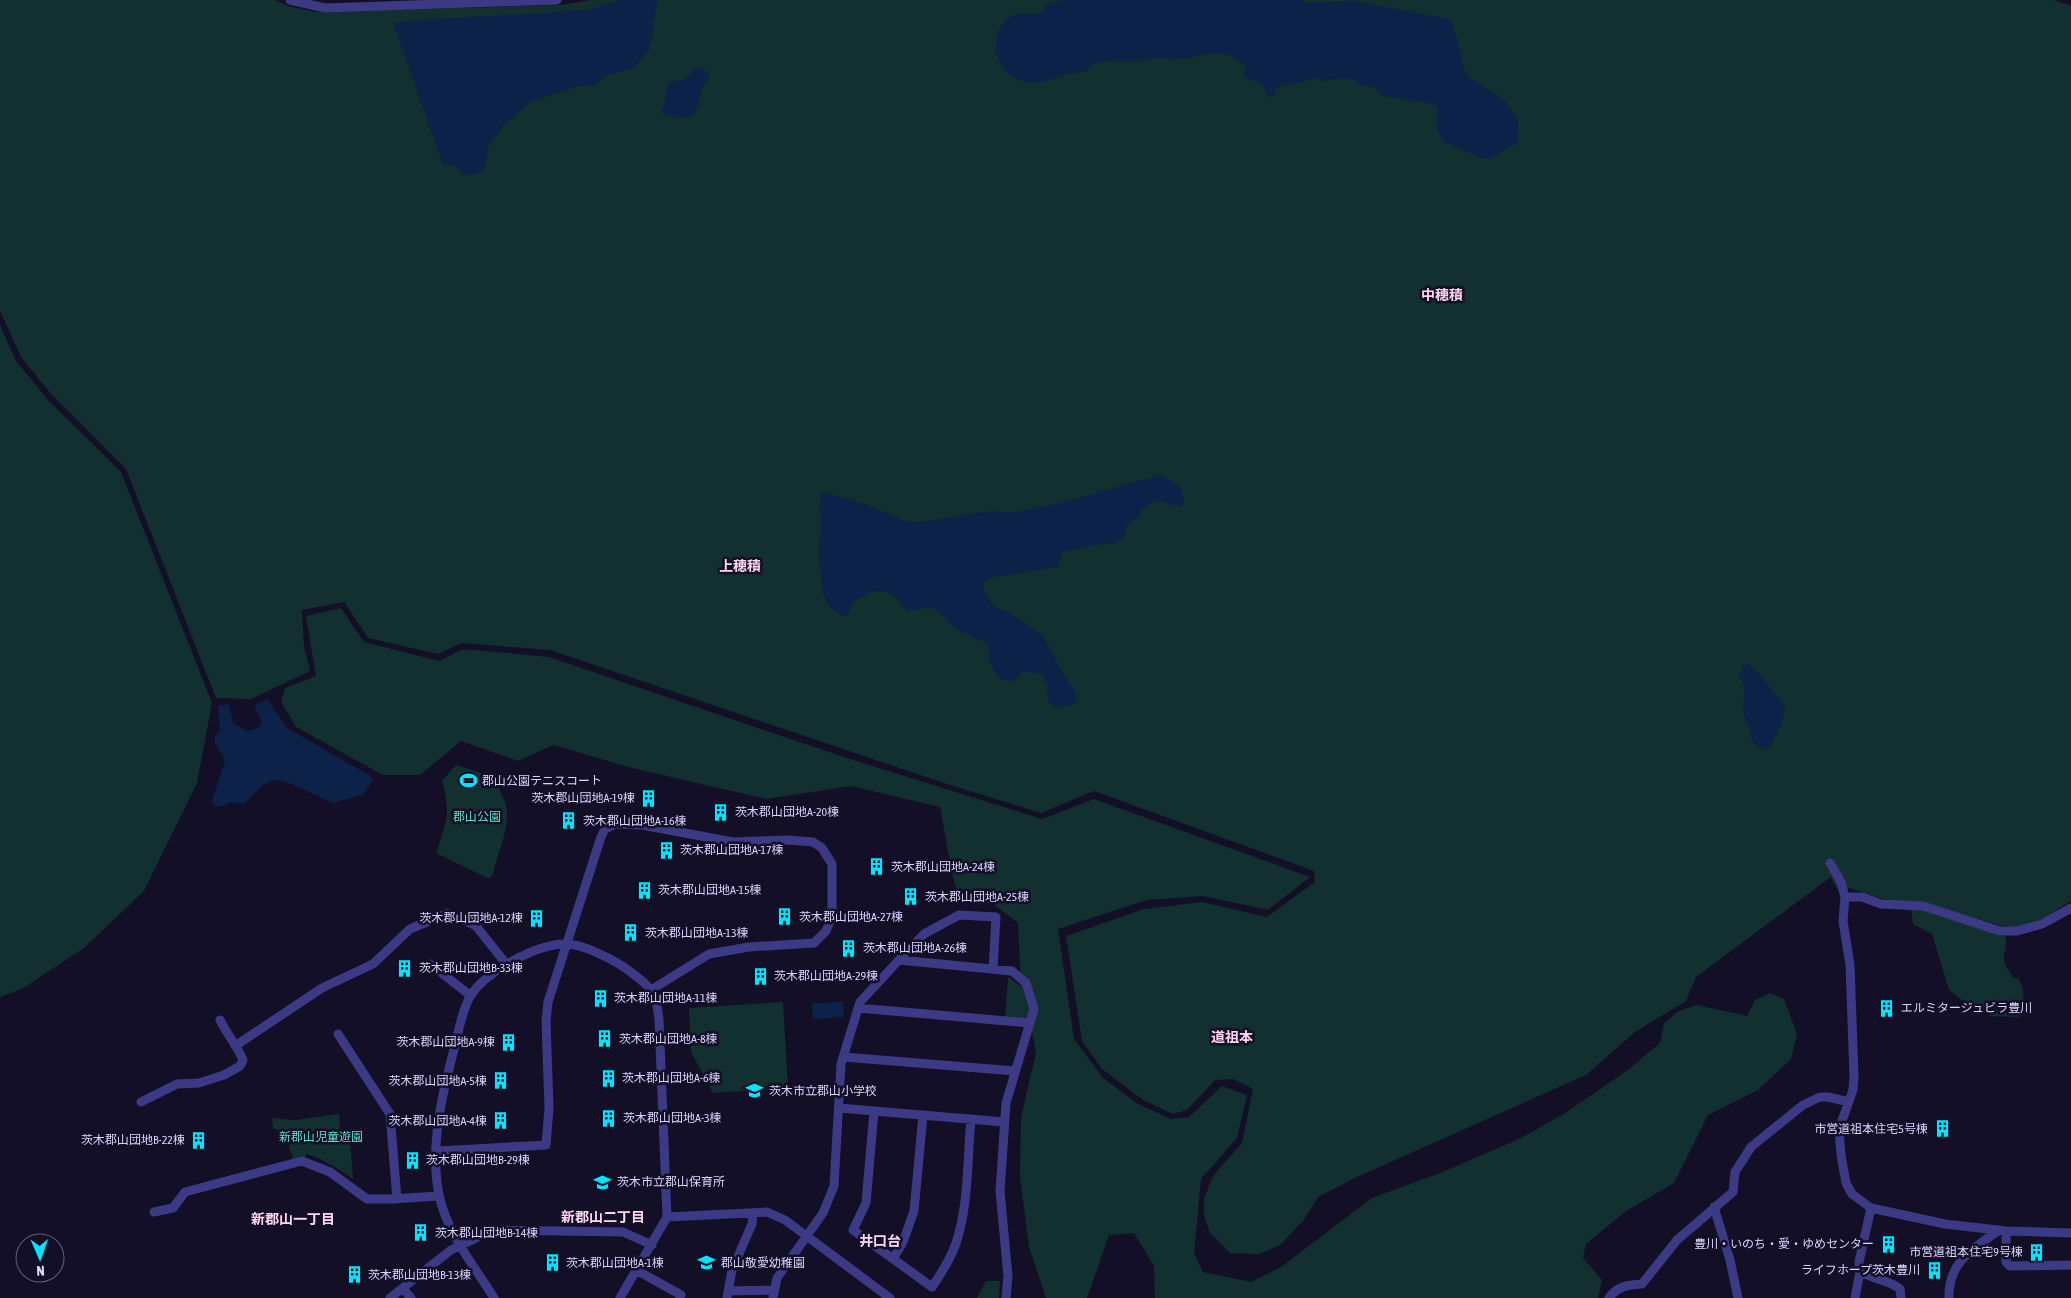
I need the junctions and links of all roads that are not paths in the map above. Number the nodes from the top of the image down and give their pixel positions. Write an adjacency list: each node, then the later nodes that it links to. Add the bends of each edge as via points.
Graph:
1 (290, 0): 2 (street, via 325,8)
2 (557, 0)
3 (1830, 863): 4 (street)
4 (1845, 897): 5 (street, via 1862,897 1881,904 1923,906 2000,931 2017,931 2042,924); 21 (street, via 1843,921 1850,965 1854,1076)
5 (2071, 908)
6 (567, 944): 9 (street, via 546,946); 11 (street, via 594,951 618,963); 11 (street, via 601,837 605,829 616,824 642,825 733,842 813,842 822,848 832,864 832,917 826,931 814,943 749,947 710,954); 27 (street, via 548,1002 546,1021 549,1108 546,1145)
7 (899, 960): 10 (street); 10 (street, via 924,934 959,915 996,917); 13 (street)
8 (430, 964): 12 (street)
9 (507, 965): 12 (street, via 486,979); 17 (street, via 476,926 448,912 410,929 373,964 322,988)
10 (993, 969): 15 (street, via 1012,970 1026,983 1034,1009)
11 (651, 990): 34 (street, via 659,1018)
12 (471, 996): 27 (street, via 451,1060)
13 (858, 1008): 15 (street); 18 (street)
14 (220, 1020): 17 (street)
15 (1030, 1023): 19 (street)
16 (338, 1034): 29 (street, via 390,1114)
17 (235, 1046): 20 (street, via 243,1060 240,1066 199,1083 177,1084)
18 (844, 1057): 19 (street); 22 (street)
19 (1016, 1071): 26 (street)
20 (141, 1102)
21 (1849, 1102): 30 (street, via 1820,1097 1804,1105 1751,1147 1736,1172 1733,1192); 31 (street, via 1840,1129 1846,1182 1852,1194)
22 (839, 1108): 23 (street); 37 (street, via 834,1186 823,1213)
23 (874, 1111): 24 (street); 40 (street, via 866,1203 853,1230)
24 (923, 1115): 25 (street); 40 (street, via 914,1211)
25 (971, 1119): 26 (street); 40 (street, via 963,1218 944,1270 932,1287)
26 (1004, 1122): 54 (street, via 1000,1191 1008,1276)
27 (436, 1151): 28 (street)
28 (439, 1196): 29 (street); 39 (street)
29 (397, 1199): 32 (street, via 367,1199 330,1172 302,1161 185,1192 173,1208)
30 (1714, 1207): 55 (street, via 1677,1240 1642,1284 1626,1285); 56 (street)
31 (1871, 1208): 35 (street, via 1945,1224); 43 (street, via 1859,1262)
32 (154, 1212)
33 (753, 1213): 34 (street); 37 (street, via 767,1212 785,1220); 45 (street, via 752,1224 732,1270)
34 (667, 1217): 38 (street)
35 (2002, 1231): 36 (street); 41 (street, via 2006,1262 2010,1266); 58 (street, via 1961,1258 1949,1281)
36 (2071, 1233)
37 (806, 1236): 46 (street, via 777,1278); 53 (street)
38 (652, 1245): 39 (street, via 623,1232 493,1230); 42 (street)
39 (461, 1246): 44 (street); 50 (street)
40 (893, 1259)
41 (2071, 1265)
42 (638, 1270): 51 (street); 52 (street, via 682,1295)
43 (1860, 1271): 47 (street, via 1894,1284); 57 (street)
44 (403, 1289): 48 (street); 49 (street)
45 (727, 1294): 46 (street)
46 (774, 1294)
47 (1902, 1297)
48 (390, 1298)
49 (410, 1298)
50 (494, 1298)
51 (620, 1298)
52 (680, 1298)
53 (890, 1298)
54 (1006, 1298)
55 (1609, 1298)
56 (1738, 1298)
57 (1855, 1298)
58 (1949, 1298)

